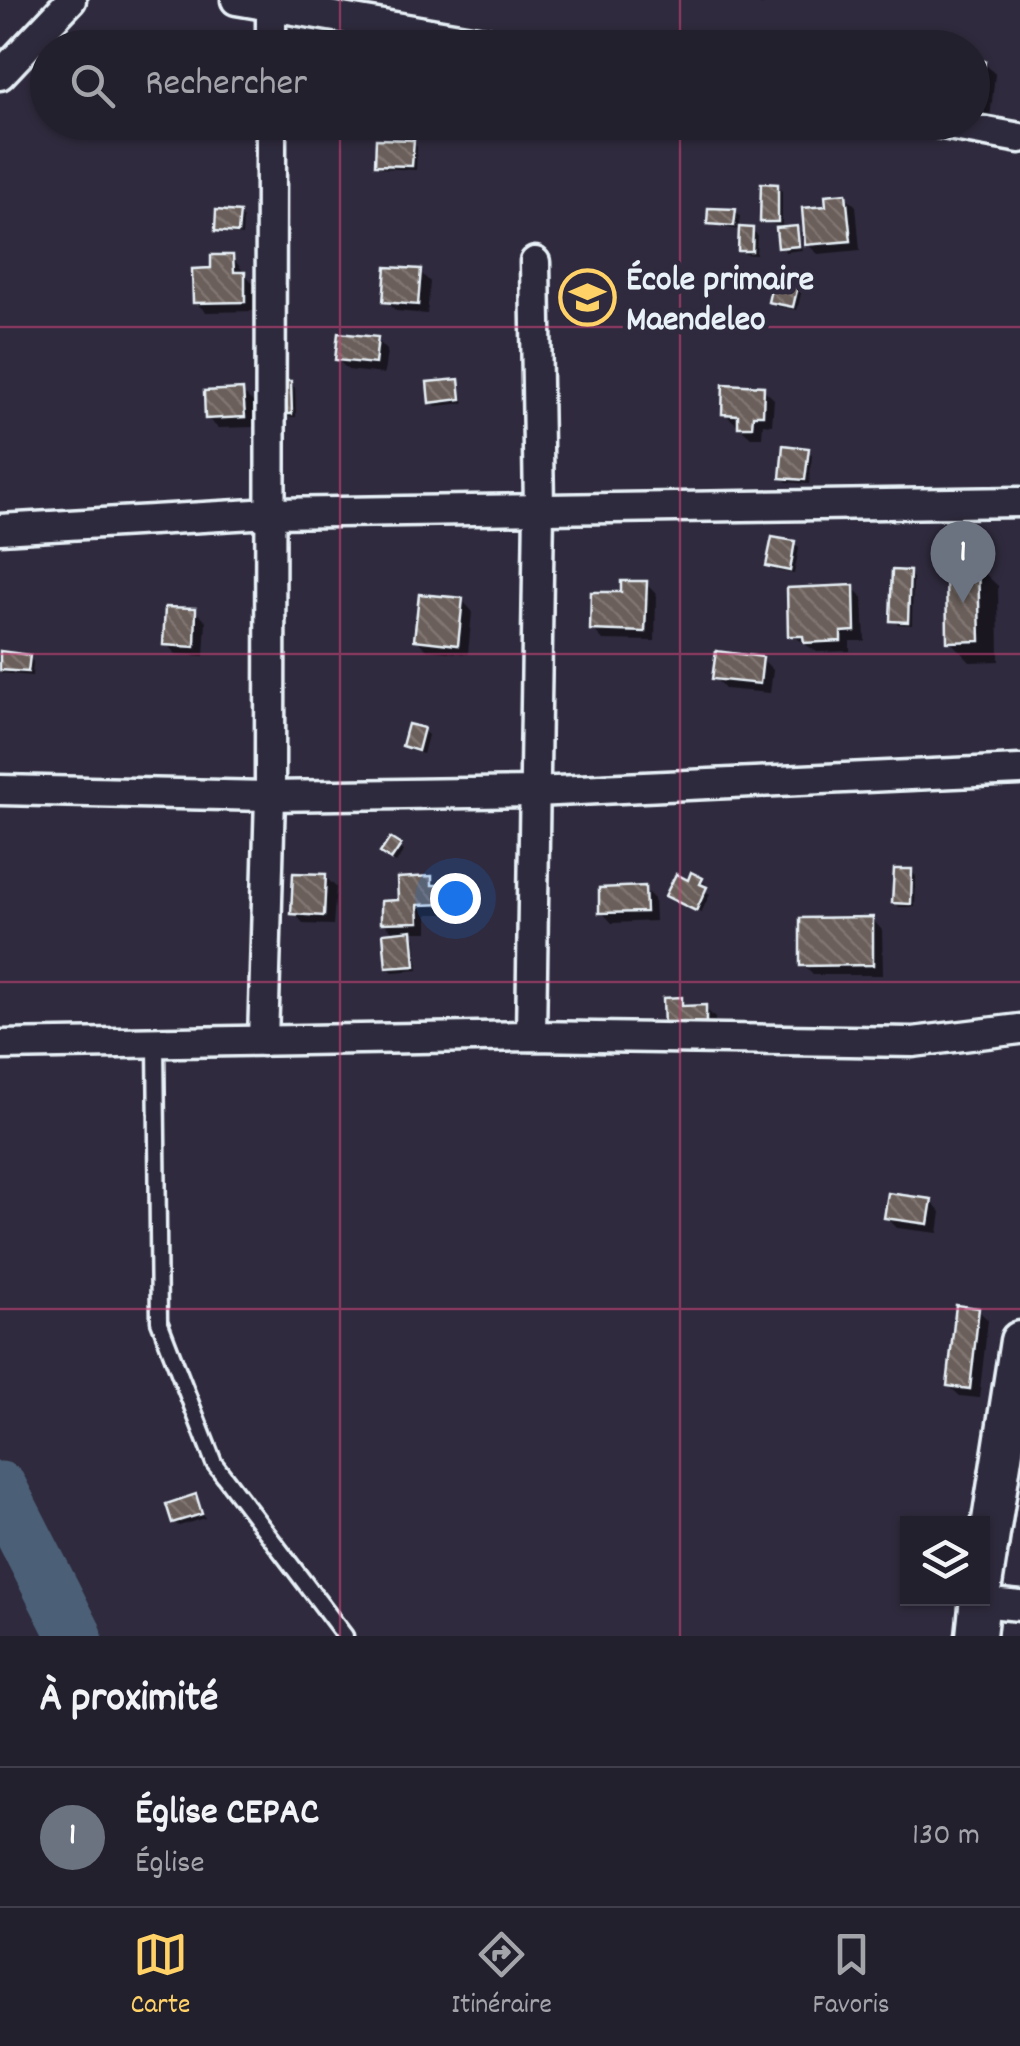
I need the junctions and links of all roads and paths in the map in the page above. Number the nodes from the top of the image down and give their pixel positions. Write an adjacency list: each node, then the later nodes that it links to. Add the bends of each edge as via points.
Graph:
1 (71, 0): 4 (street)
2 (236, 0): 3 (street)
3 (271, 3): 5 (street); 6 (street)
4 (43, 30)
5 (271, 30)
6 (419, 30)
7 (30, 43): 8 (street)
8 (0, 75)
9 (990, 133): 10 (street)
10 (1020, 138)
11 (271, 140): 15 (street)
12 (535, 262): 14 (street)
13 (1020, 502): 14 (street)
14 (539, 508): 15 (street); 19 (street)
15 (271, 513): 16 (street); 20 (street)
16 (0, 529)
17 (1020, 770): 19 (street)
18 (0, 790): 20 (street)
19 (534, 792): 20 (street); 22 (street)
20 (270, 796): 23 (street)
21 (1020, 1029): 22 (street, via 913,1042)
22 (531, 1036): 23 (street)
23 (263, 1040): 24 (street)
24 (156, 1044): 25 (street); 30 (lane, via 158,1321 214,1464)
25 (0, 1046)
26 (1020, 1342): 27 (street)
27 (990, 1539)
28 (990, 1605): 29 (street)
29 (1020, 1606)
30 (345, 1636)

